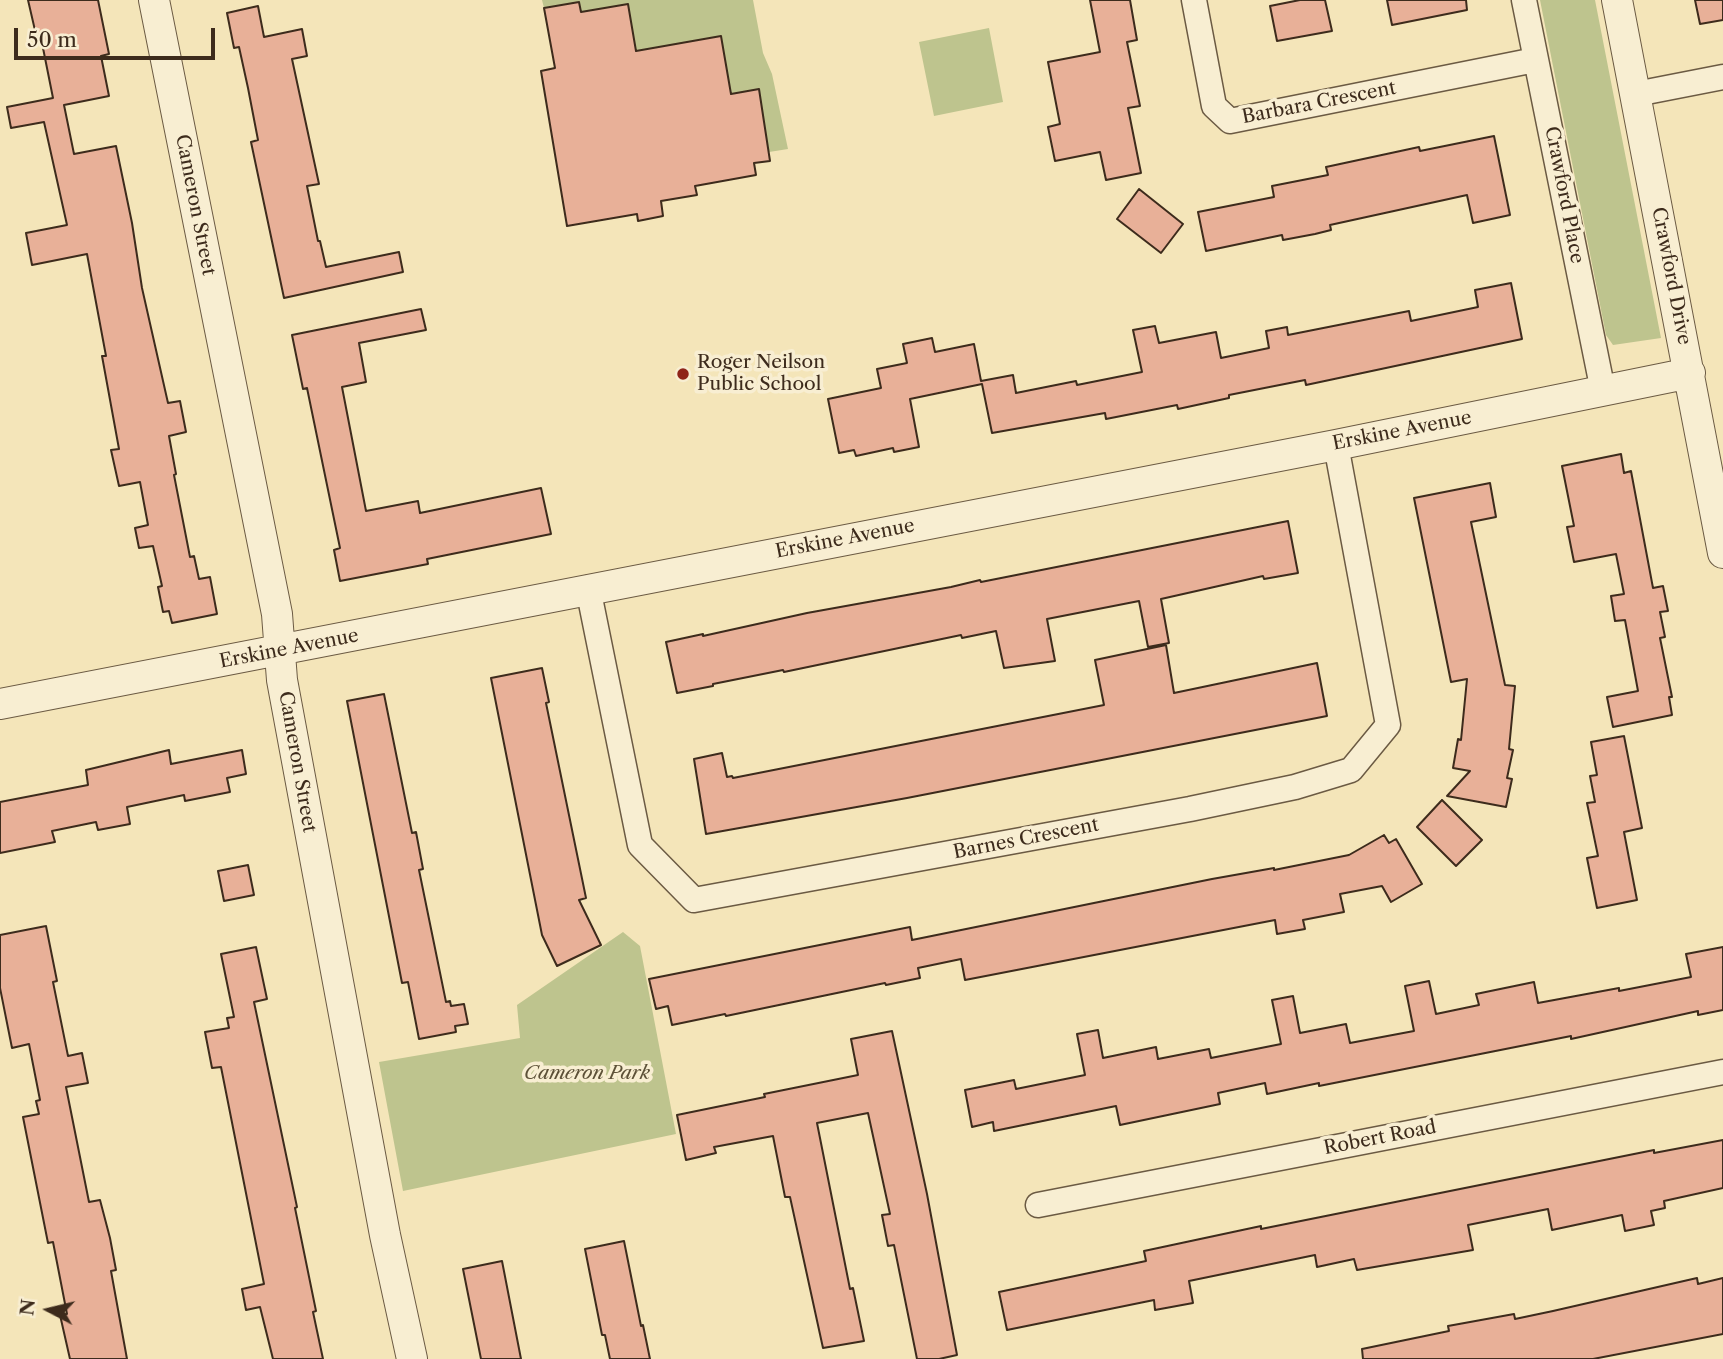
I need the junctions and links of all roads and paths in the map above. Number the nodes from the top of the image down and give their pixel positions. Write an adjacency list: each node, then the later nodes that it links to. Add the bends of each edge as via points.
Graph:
1 (154, 0): 13 (street, Cameron Street, via 274,601)
2 (1194, 0): 5 (street, Barbara Crescent, via 1214,106 1230,121)
3 (1524, 0): 5 (street, Crawford Place)
4 (1617, 0): 7 (street, Crawford Drive)
5 (1535, 60): 9 (street, Crawford Place)
6 (1723, 77): 7 (street)
7 (1636, 94): 8 (street, Crawford Drive)
8 (1690, 373): 9 (street, Erskine Avenue); 11 (street, Crawford Drive)
9 (1603, 391): 10 (street, Erskine Avenue)
10 (1336, 445): 12 (street, Erskine Avenue); 12 (street, Barnes Crescent, via 1388,725 1351,770 1295,787 1190,808 694,900 640,845)
11 (1723, 553)
12 (588, 589): 13 (street, Erskine Avenue)
13 (280, 651): 14 (street, Erskine Avenue); 17 (street, Cameron Street, via 380,1209)
14 (0, 705)
15 (1723, 1072): 16 (street, Robert Road)
16 (1038, 1205)
17 (412, 1359)

